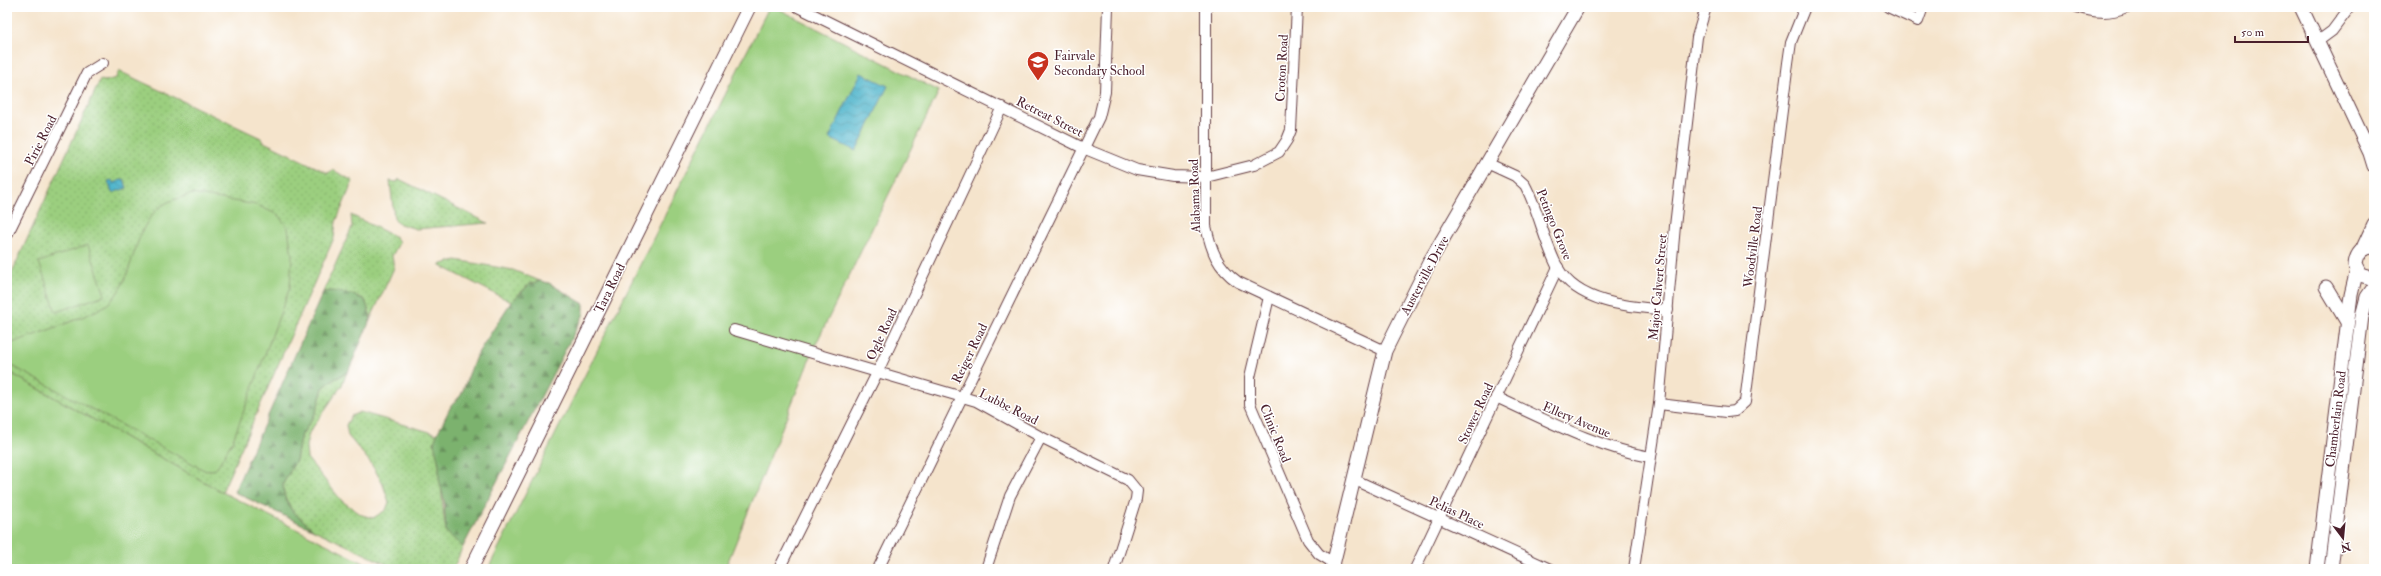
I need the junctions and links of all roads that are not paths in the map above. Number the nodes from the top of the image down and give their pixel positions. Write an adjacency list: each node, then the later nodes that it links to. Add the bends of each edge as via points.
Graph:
1 (749, 7): 45 (street, Tara Road)
2 (798, 7): 17 (street, Retreat Street)
3 (1108, 7): 19 (street, Reiger Road, via 1102,107)
4 (1206, 7): 22 (street, Alabama Road)
5 (1297, 7): 18 (street, Croton Road)
6 (1578, 7): 20 (street, Austerville Drive)
7 (1706, 7): 32 (street, Major Calvert Street, via 1697,37)
8 (1805, 7): 39 (street, Woodville Road, via 1791,42 1746,402 1735,411 1727,412)
9 (1888, 7): 10 (street, via 1918,21)
10 (1923, 7)
11 (2077, 7): 12 (street, via 2094,12 2109,12)
12 (2127, 7)
13 (2301, 7): 15 (street)
14 (2350, 7): 15 (street, via 2332,31)
15 (2317, 42): 21 (street)
16 (103, 63): 24 (street, Pirie Road, via 87,73)
17 (1002, 107): 19 (street, Retreat Street); 36 (street, Ogle Road)
18 (1290, 130): 22 (street, Retreat Street, via 1279,152 1254,165)
19 (1083, 148): 22 (street, Retreat Street, via 1143,172); 38 (street, Reiger Road)
20 (1487, 162): 26 (street, Petingo Grove, via 1515,176 1525,185); 35 (street, Austerville Drive, via 1430,261)
21 (2374, 166)
22 (1206, 177): 31 (street, Alabama Road, via 1206,226 1215,258 1221,268 1238,282)
23 (2374, 224): 25 (street)
24 (7, 235)
25 (2368, 248): 27 (street, Chamberlain Road, via 2355,259)
26 (1558, 267): 32 (street, Petingo Grove, via 1571,282 1606,301 1617,305); 37 (street, Stower Road)
27 (2357, 270): 28 (street, via 2365,278); 33 (street, Chamberlain Road, via 2353,280)
28 (2374, 279)
29 (2374, 286): 54 (street, Chamberlain Road, via 2367,297 2362,316)
30 (2326, 287): 33 (street)
31 (1269, 297): 35 (street, Alabama Road); 44 (street, Clinic Road, via 1250,377 1250,404 1308,540)
32 (1668, 310): 39 (street, Major Calvert Street)
33 (2347, 322): 53 (street, Chamberlain Road)
34 (734, 330): 36 (street, Lubbe Road)
35 (1385, 351): 42 (street, Austerville Drive)
36 (878, 371): 38 (street, Lubbe Road); 46 (street, Ogle Road)
37 (1496, 397): 41 (street, Ellery Avenue, via 1592,441 1625,453); 43 (street, Stower Road)
38 (962, 398): 40 (street, Lubbe Road, via 984,405); 47 (street, Reiger Road)
39 (1659, 404): 41 (street, Major Calvert Street)
40 (1041, 437): 48 (street, via 1010,496); 49 (street, Lubbe Road, via 1128,480 1137,491)
41 (1650, 458): 52 (street, Major Calvert Street)
42 (1353, 479): 43 (street, Pelias Place); 44 (street, Austerville Drive)
43 (1439, 518): 50 (street, Stower Road); 51 (street, Pelias Place)
44 (1333, 566)
45 (471, 569)
46 (779, 569)
47 (878, 569)
48 (986, 569)
49 (1114, 569)
50 (1415, 569)
51 (1550, 569)
52 (1634, 569)
53 (2317, 569)
54 (2331, 569)

